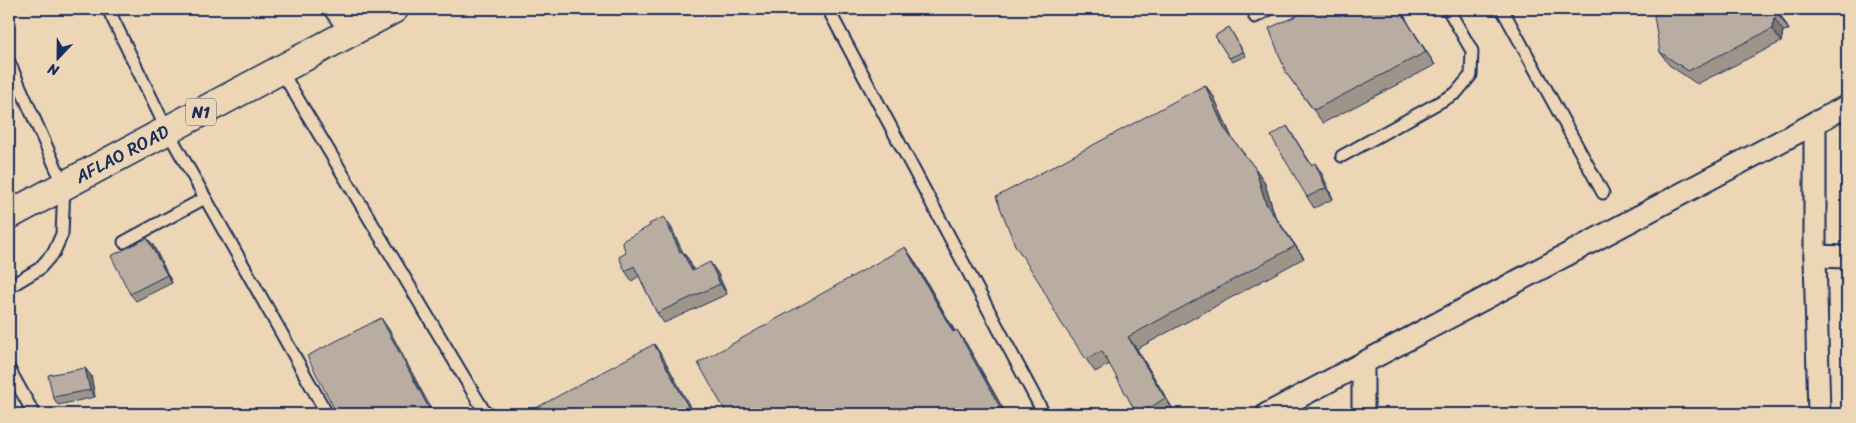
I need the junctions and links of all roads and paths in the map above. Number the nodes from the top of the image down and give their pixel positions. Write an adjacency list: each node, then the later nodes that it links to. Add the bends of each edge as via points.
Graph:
1 (108, 9): 14 (lane)
2 (335, 9): 9 (street)
3 (394, 9): 9 (highway, AFLAO ROAD / N1)
4 (828, 9): 29 (lane)
5 (1270, 9): 8 (lane)
6 (1448, 9): 15 (lane, via 1472,51 1471,75 1456,93)
7 (1502, 9): 17 (lane)
8 (1254, 17)
9 (351, 31): 11 (highway, AFLAO ROAD / N1)
10 (9, 62): 16 (lane)
11 (280, 69): 14 (highway, AFLAO ROAD / N1); 28 (lane)
12 (1847, 106): 13 (street)
13 (1815, 122): 21 (street); 24 (street)
14 (167, 130): 16 (highway, AFLAO ROAD / N1); 18 (lane)
15 (1342, 156)
16 (64, 186): 19 (highway, AFLAO ROAD / N1); 23 (lane, via 62,234 54,252 39,269)
17 (1603, 194)
18 (205, 198): 20 (lane); 27 (lane)
19 (9, 215)
20 (124, 242)
21 (1815, 256): 22 (street); 32 (street)
22 (1847, 257)
23 (9, 287)
24 (1363, 364): 30 (street); 31 (street)
25 (9, 370): 26 (lane)
26 (34, 414)
27 (327, 414)
28 (486, 414)
29 (1044, 414)
30 (1267, 414)
31 (1363, 414)
32 (1819, 414)

